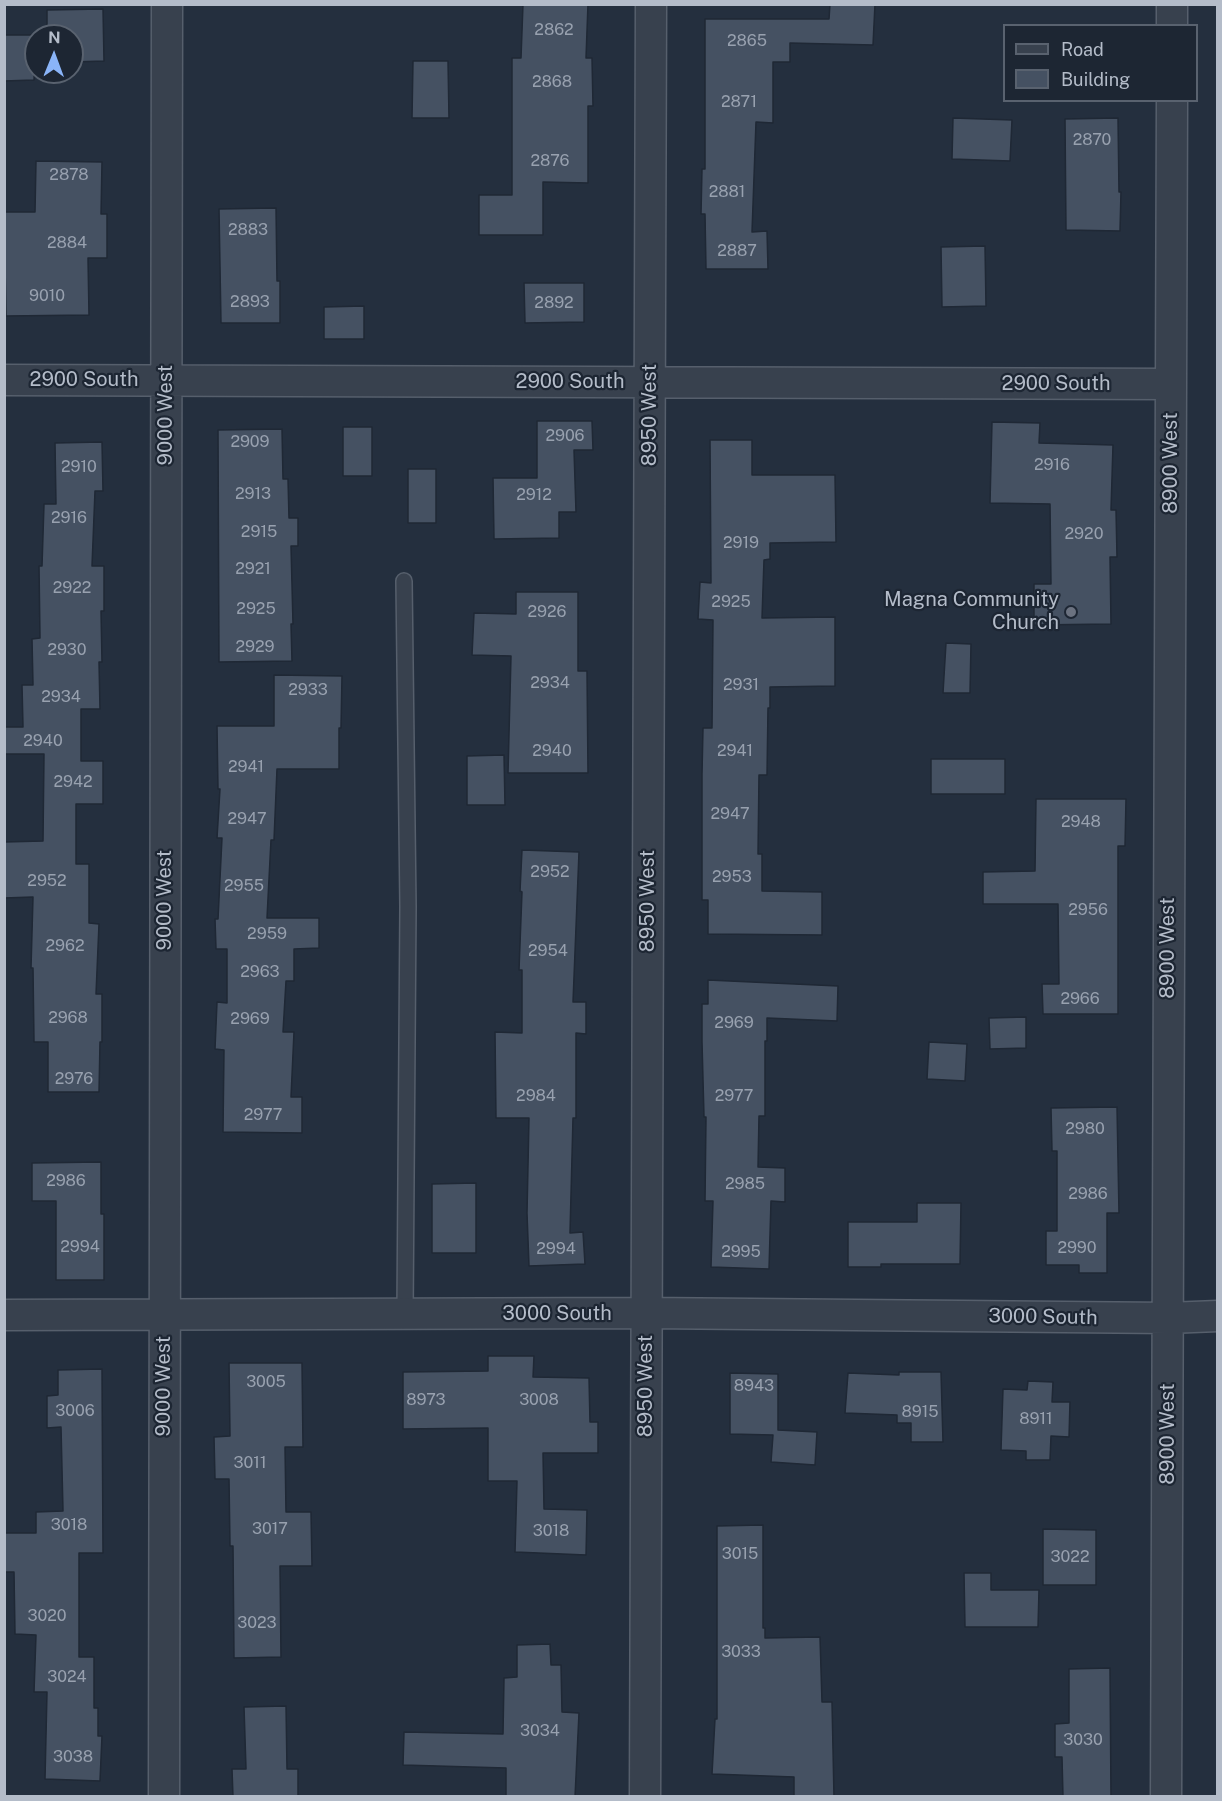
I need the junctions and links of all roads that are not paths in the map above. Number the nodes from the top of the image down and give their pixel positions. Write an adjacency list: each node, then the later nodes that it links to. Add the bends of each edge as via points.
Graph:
1 (167, 4): 7 (street, 9000 West)
2 (651, 4): 8 (street, 8950 West)
3 (1172, 4): 4 (street)
4 (1172, 24)
5 (1172, 102): 9 (street, 8900 West)
6 (4, 380): 7 (street, 2900 South)
7 (166, 381): 8 (street, 2900 South); 14 (street, 9000 West)
8 (650, 382): 9 (street, 2900 South); 11 (street, 8950 West)
9 (1171, 384): 16 (street, 8900 West)
10 (404, 581): 12 (lane, via 408,907)
11 (647, 1313): 12 (street, 3000 South); 16 (street, 3000 South); 18 (street, 8950 West)
12 (405, 1314): 14 (street, 3000 South)
13 (4, 1315): 14 (street, 3000 South)
14 (165, 1316): 17 (street, 9000 West)
15 (1218, 1316): 16 (street, 3000 South)
16 (1168, 1318): 19 (street, 8900 West)
17 (164, 1797)
18 (645, 1797)
19 (1166, 1797)

